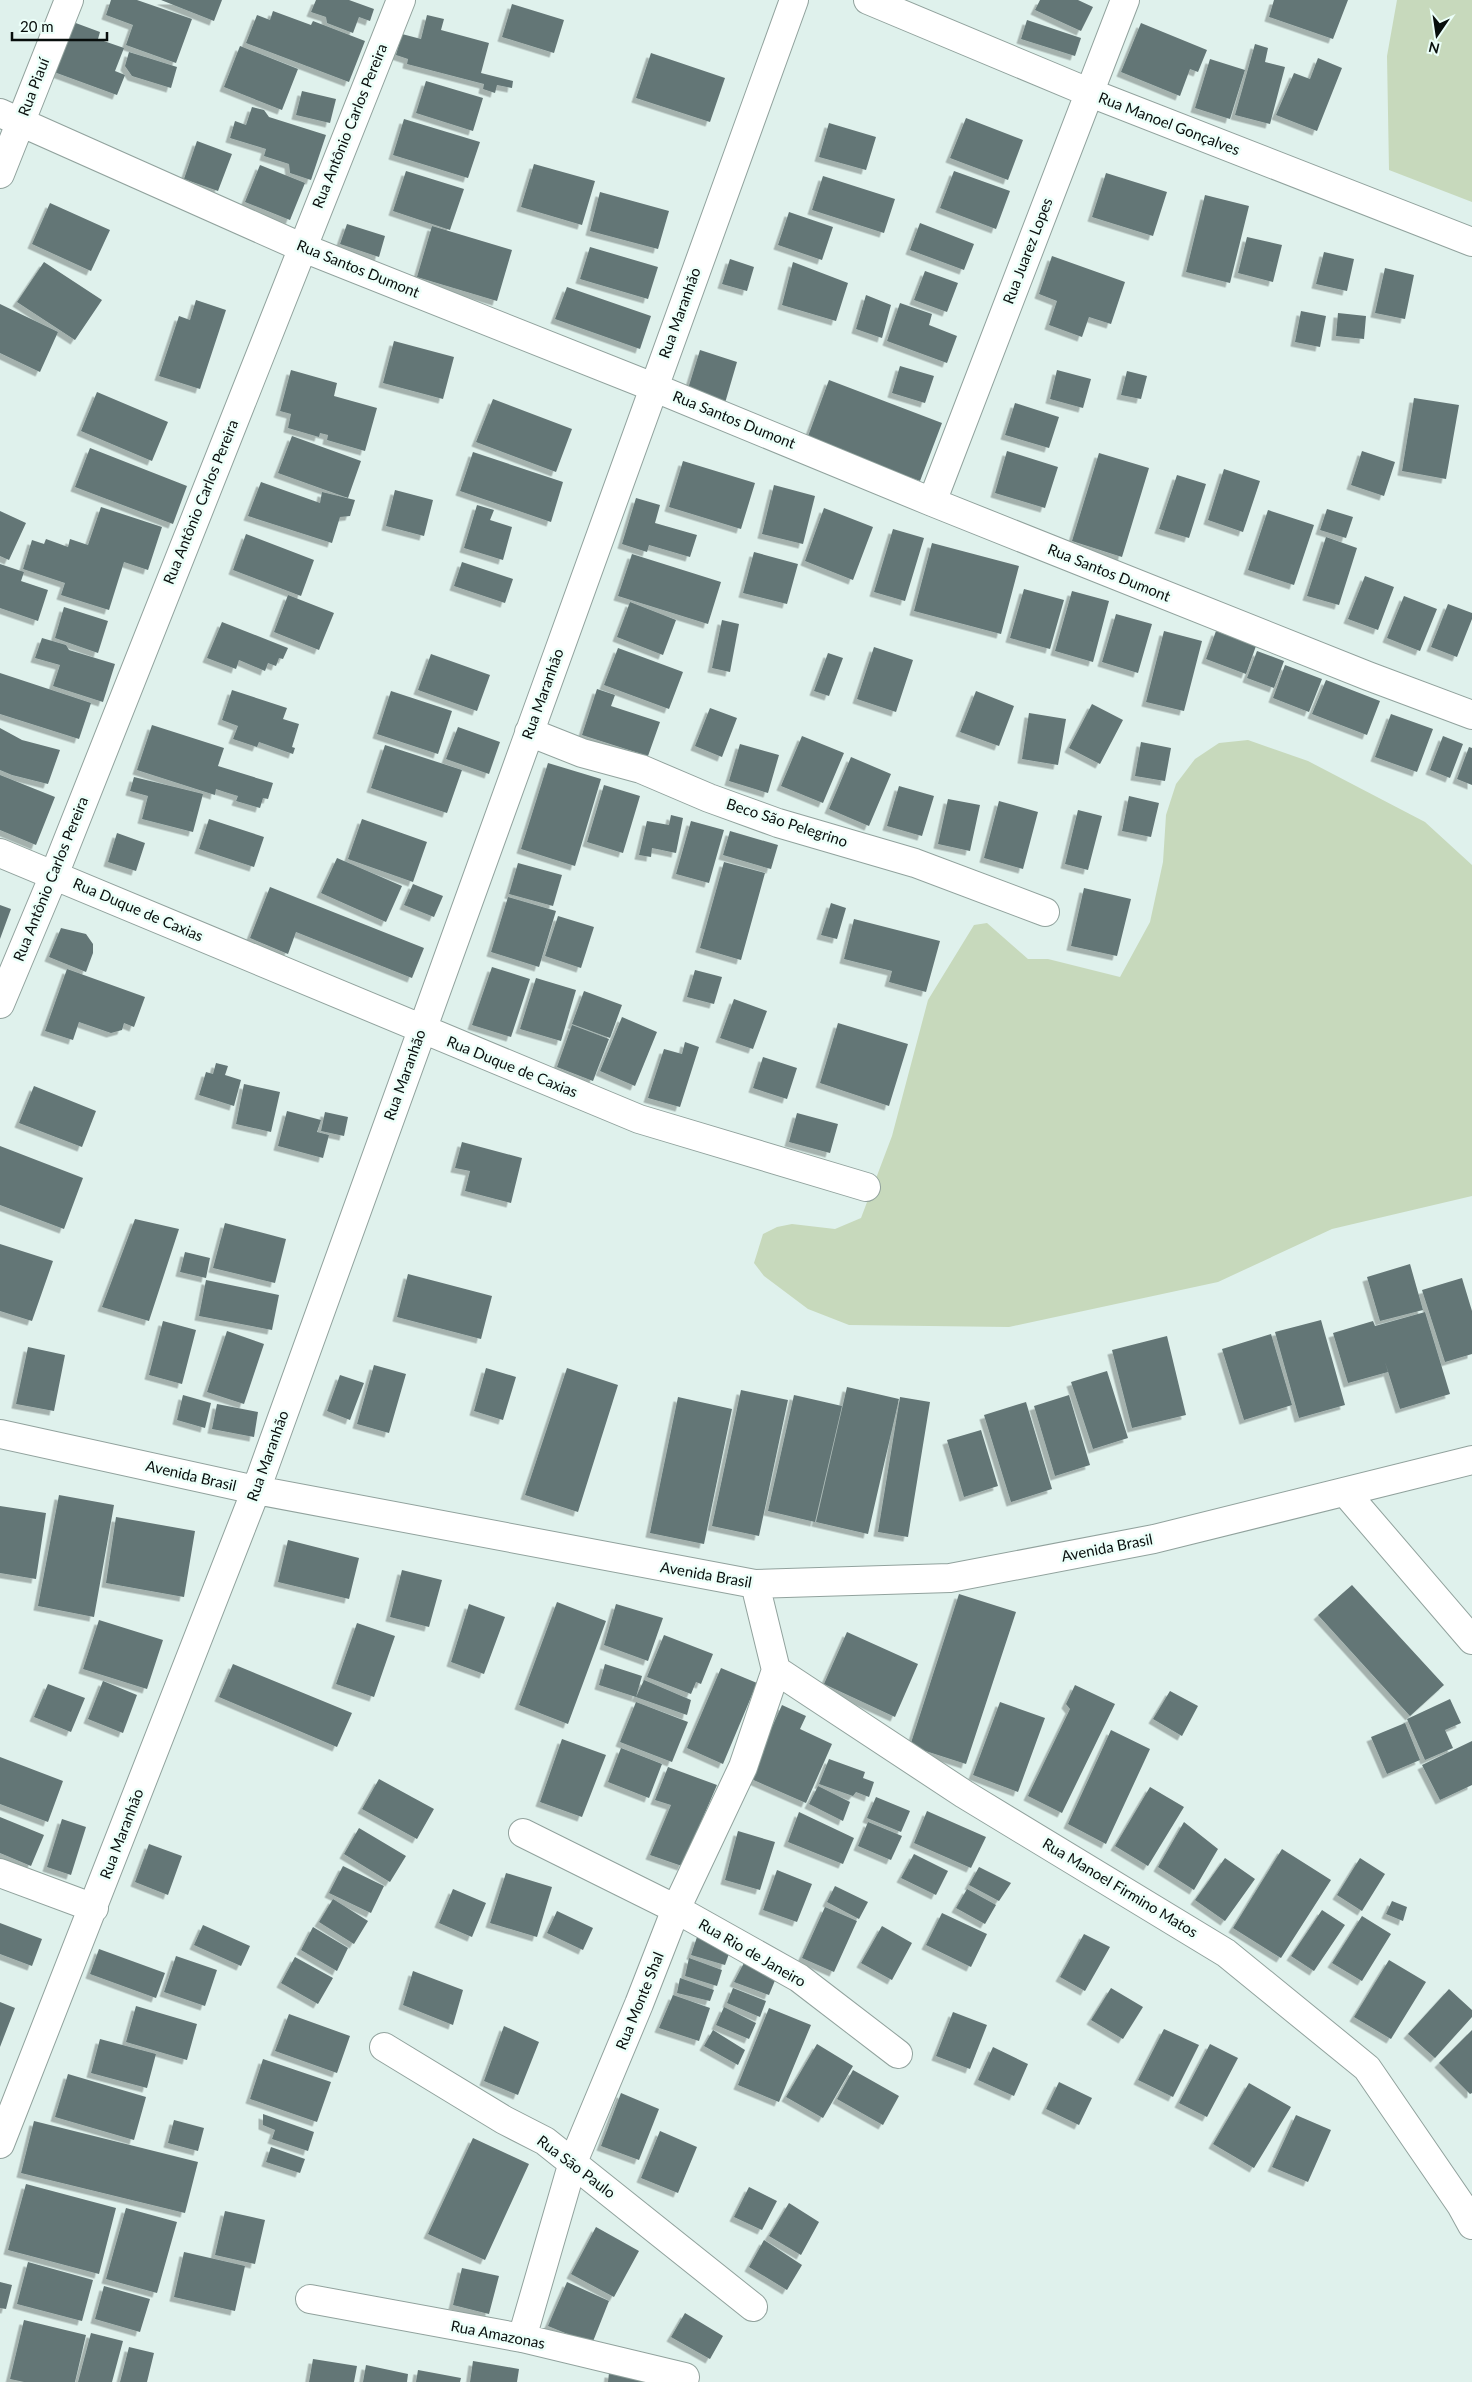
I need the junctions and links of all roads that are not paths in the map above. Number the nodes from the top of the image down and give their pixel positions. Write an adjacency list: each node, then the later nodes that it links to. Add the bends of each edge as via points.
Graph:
1 (68, 0): 7 (street, Rua Piauí)
2 (401, 0): 10 (street, Rua Antônio Carlos Pereira)
3 (794, 0): 11 (street, Rua Maranhão)
4 (868, 0): 6 (street, Rua Manoel Gonçalves)
5 (1125, 0): 6 (street, Rua Juarez Lopes)
6 (1088, 92): 9 (street, Rua Manoel Gonçalves); 12 (street, Rua Juarez Lopes)
7 (10, 117): 8 (street, Rua Piauí); 10 (street, Rua Santos Dumont)
8 (0, 174)
9 (1472, 242)
10 (301, 247): 11 (street, Rua Santos Dumont); 16 (street, Rua Antônio Carlos Pereira)
11 (653, 387): 12 (street, Rua Santos Dumont); 14 (street, Rua Maranhão)
12 (932, 502): 13 (street, Rua Santos Dumont)
13 (1472, 715)
14 (529, 732): 17 (street, Beco São Pelegrino, via 582,753 641,769 778,823 915,862); 19 (street, Rua Maranhão)
15 (0, 853): 16 (street, Rua Duque de Caxias)
16 (54, 875): 18 (street, Rua Antônio Carlos Pereira); 19 (street, Rua Duque de Caxias)
17 (1045, 912)
18 (0, 1004)
19 (422, 1030): 20 (street, Rua Duque de Caxias, via 639,1119); 23 (street, Rua Maranhão)
20 (866, 1187)
21 (0, 1434): 23 (street, Avenida Brasil)
22 (1472, 1460): 24 (street, Avenida Brasil)
23 (256, 1490): 25 (street, Avenida Brasil); 30 (street, Rua Maranhão)
24 (1345, 1492): 25 (street, Avenida Brasil, via 1154,1539 950,1578); 26 (street)
25 (755, 1584): 27 (street)
26 (1472, 1640)
27 (776, 1670): 31 (street, Rua Monte Shal, via 743,1767); 36 (street, Rua Manoel Firmino Matos, via 964,1794 1226,1953 1368,2068)
28 (523, 1833): 31 (street, Rua Rio de Janeiro)
29 (0, 1873): 30 (street)
30 (94, 1908): 34 (street, Rua Maranhão)
31 (676, 1909): 33 (street, Rua Rio de Janeiro, via 799,1978); 35 (street, Rua Monte Shal)
32 (384, 2047): 35 (street, Rua São Paulo, via 504,2120 545,2141)
33 (898, 2054)
34 (0, 2144)
35 (573, 2162): 38 (street, Rua São Paulo); 39 (street, Rua Monte Shal)
36 (1472, 2225)
37 (310, 2299): 39 (street, Rua Amazonas)
38 (753, 2307)
39 (522, 2338): 40 (street, Rua Amazonas)
40 (685, 2377)

